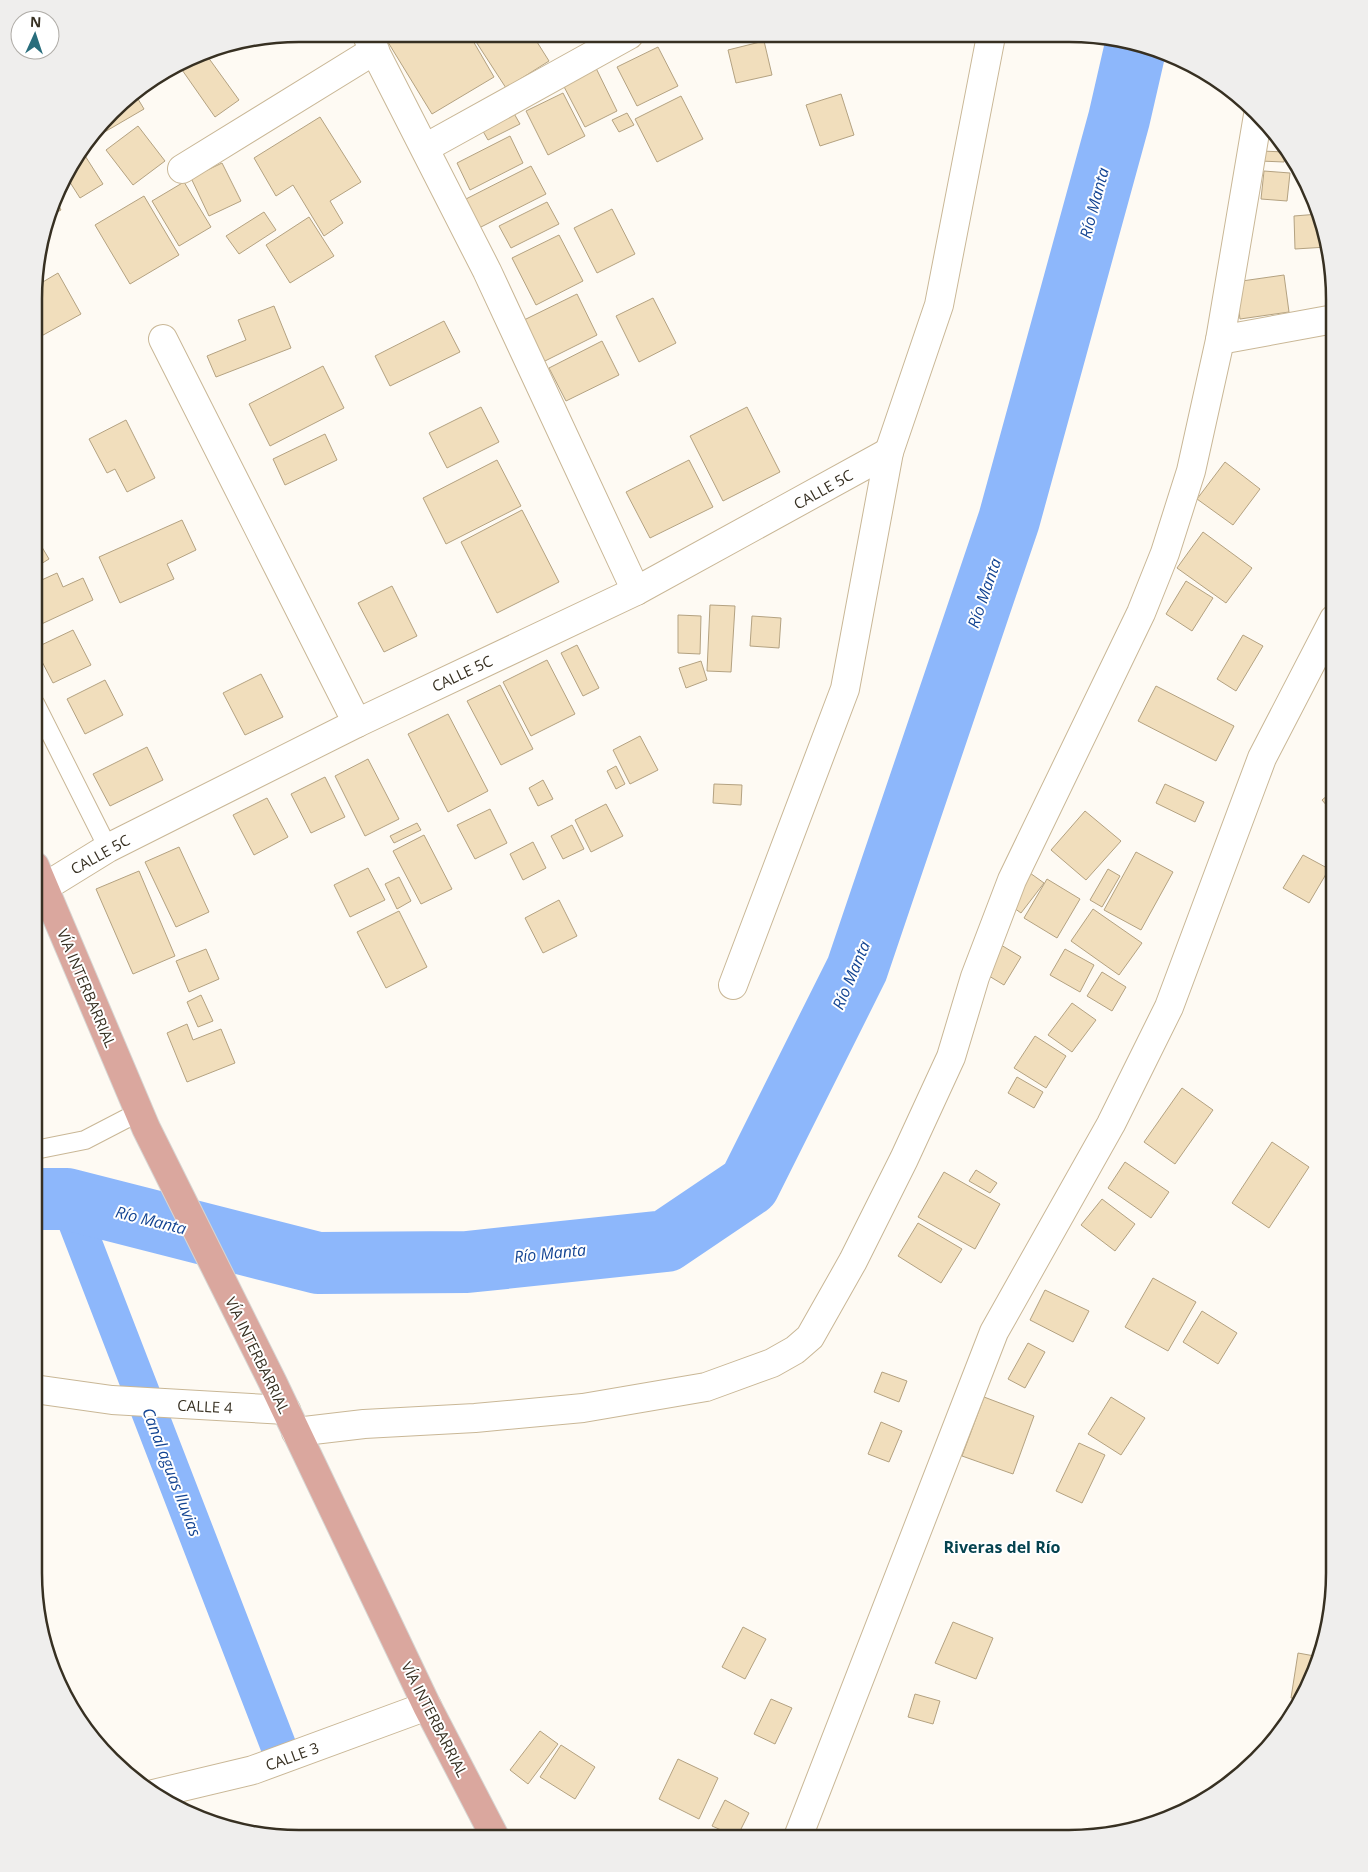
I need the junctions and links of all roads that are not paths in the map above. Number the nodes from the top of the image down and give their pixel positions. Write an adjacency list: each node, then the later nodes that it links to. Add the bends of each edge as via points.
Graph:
1 (371, 42): 5 (street); 6 (street)
2 (616, 42): 5 (street)
3 (990, 42): 10 (street, via 939,305)
4 (1256, 124): 9 (street, CALLE 4)
5 (425, 148): 11 (street)
6 (182, 169)
7 (1326, 320): 9 (street)
8 (164, 339): 14 (street)
9 (1220, 340): 22 (street, CALLE 4, via 1191,470 1165,553 1144,604 1012,880 976,976 951,1057 853,1261 810,1336 795,1350 772,1363 706,1387 583,1408 364,1424)
10 (889, 452): 11 (street, CALLE 5C); 18 (street, via 845,688)
11 (636, 591): 14 (street, CALLE 5C)
12 (1326, 634): 26 (street, via 1262,758 1169,1007 1111,1124 994,1332)
13 (42, 717): 15 (lane)
14 (357, 723): 15 (street, CALLE 5C)
15 (108, 848): 16 (street, CALLE 5C)
16 (42, 880)
17 (42, 891): 19 (main road, VÍA INTERBARRIAL)
18 (733, 984)
19 (142, 1120): 20 (lane, via 85,1140); 22 (main road, VÍA INTERBARRIAL)
20 (42, 1148)
21 (42, 1390): 22 (street, CALLE 4)
22 (291, 1421): 23 (main road, VÍA INTERBARRIAL)
23 (427, 1706): 24 (street, CALLE 3, via 252,1770); 25 (main road, VÍA INTERBARRIAL)
24 (165, 1791)
25 (491, 1830)
26 (801, 1830)

